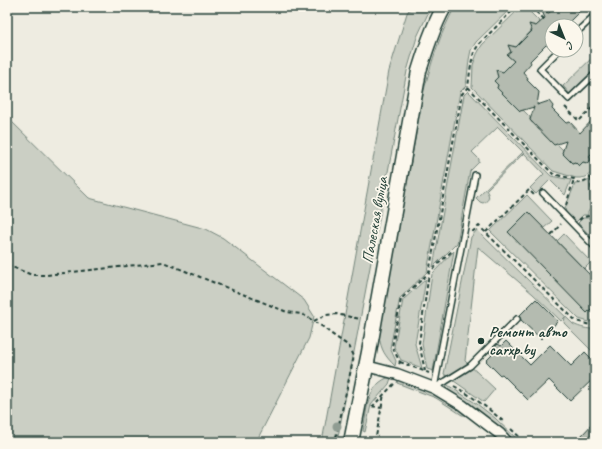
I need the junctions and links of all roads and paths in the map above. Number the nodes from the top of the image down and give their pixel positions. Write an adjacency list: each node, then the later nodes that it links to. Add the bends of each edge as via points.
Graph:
1 (444, 7): 32 (main road, Палеская вуліца, via 419,71)
2 (516, 7): 9 (path, via 474,52)
3 (531, 7): 5 (path)
4 (595, 15): 6 (lane)
5 (544, 19)
6 (584, 25)
7 (551, 58): 8 (lane, via 540,69 569,99)
8 (595, 74)
9 (468, 87): 12 (path, via 552,174 574,179 578,183); 25 (path, via 462,94)
10 (595, 174): 12 (path)
11 (476, 175): 21 (lane)
12 (591, 178): 15 (path)
13 (529, 190): 19 (path)
14 (543, 193): 22 (lane)
15 (595, 213): 16 (path); 18 (path)
16 (583, 217)
17 (562, 224): 20 (path)
18 (595, 226)
19 (486, 232): 21 (path, via 479,226); 30 (path, via 576,321)
20 (551, 235)
21 (463, 240): 25 (path); 35 (lane)
22 (595, 247)
23 (7, 265): 29 (path, via 32,275 46,275 163,262 287,312 302,314)
24 (595, 270): 26 (path)
25 (430, 272): 31 (path, via 401,300 392,346); 33 (path, via 419,344)
26 (590, 275)
27 (360, 319): 29 (path, via 336,314 326,315)
28 (517, 319): 35 (lane, via 470,366)
29 (314, 321): 38 (path, via 350,346 354,356)
30 (595, 325)
31 (400, 362)
32 (366, 366): 35 (street); 39 (main road, Палеская вуліца)
33 (425, 371)
34 (394, 384): 36 (path)
35 (434, 388): 41 (street, via 462,405)
36 (384, 394): 37 (path); 37 (path, via 372,406)
37 (382, 408): 40 (path)
38 (335, 442)
39 (351, 442)
40 (375, 442)
41 (507, 442)

